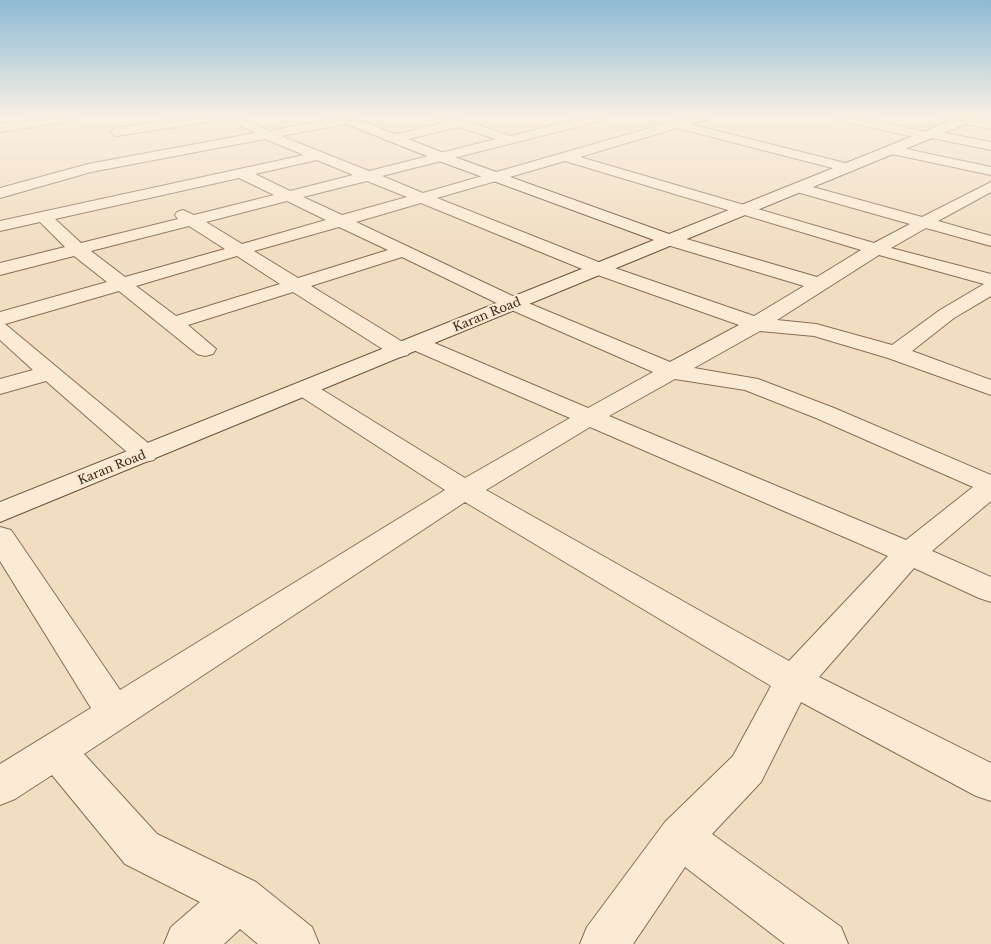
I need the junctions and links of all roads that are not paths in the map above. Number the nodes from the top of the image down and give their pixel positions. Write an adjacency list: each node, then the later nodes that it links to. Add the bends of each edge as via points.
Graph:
1 (133, 160): 18 (street, via 88,168)
2 (300, 160): 13 (street)
3 (327, 160): 15 (street)
4 (436, 160): 15 (street)
5 (450, 160): 14 (street)
6 (554, 160): 14 (street)
7 (575, 160): 24 (street)
8 (817, 160): 11 (street)
9 (867, 160): 11 (street, Karan Road)
10 (939, 160): 12 (street)
11 (848, 168): 17 (street, Karan Road)
12 (991, 171)
13 (241, 173): 19 (street); 20 (street)
14 (496, 176): 22 (street); 30 (street)
15 (367, 177): 20 (street); 22 (street)
16 (991, 186): 21 (street)
17 (798, 188): 24 (street, Karan Road); 28 (street)
18 (0, 193)
19 (152, 193): 25 (street); 26 (street)
20 (289, 196): 26 (street); 27 (street)
21 (972, 196): 23 (street); 28 (street)
22 (420, 198): 27 (street); 37 (street)
23 (991, 201)
24 (742, 211): 30 (street, Karan Road); 33 (street)
25 (43, 216): 29 (street); 32 (street)
26 (192, 221): 32 (street); 34 (street)
27 (341, 221): 34 (street); 35 (street)
28 (924, 224): 31 (street); 33 (street)
29 (0, 226)
30 (670, 240): 37 (street, Karan Road); 40 (street)
31 (991, 241)
32 (77, 249): 36 (street); 39 (street)
33 (876, 249): 38 (street); 40 (street)
34 (239, 250): 39 (street); 41 (street)
35 (404, 251): 41 (street); 43 (street)
36 (0, 269)
37 (599, 269): 43 (street, Karan Road); 46 (street)
38 (991, 280)
39 (121, 284): 44 (street); 45 (street)
40 (819, 284): 46 (street)
41 (296, 285): 45 (street); 48 (street)
42 (991, 288): 50 (street, via 947,314)
43 (514, 304): 48 (street, Karan Road); 51 (street)
44 (0, 319)
45 (171, 324): 49 (street)
46 (756, 324): 50 (street, via 816,330); 51 (street)
47 (0, 329): 52 (street)
48 (408, 347): 55 (street, Karan Road); 56 (street)
49 (205, 349)
50 (896, 353): 54 (street)
51 (670, 371): 56 (street); 58 (street, via 750,384 825,413)
52 (50, 372): 53 (street); 57 (street)
53 (0, 387)
54 (991, 388)
55 (305, 389): 57 (street, Karan Road); 59 (street)
56 (588, 418): 59 (street); 62 (street)
57 (145, 454): 60 (street, Karan Road)
58 (991, 486): 62 (street)
59 (465, 490): 64 (street); 65 (street)
60 (0, 513)
61 (0, 537): 65 (street)
62 (909, 553): 63 (street); 64 (street)
63 (991, 590)
64 (793, 681): 67 (street); 69 (street, via 747,769)
65 (116, 714): 66 (street)
66 (56, 751): 68 (street); 70 (street, via 141,849)
67 (991, 783)
68 (0, 786)
69 (680, 837): 73 (street); 74 (street)
70 (240, 898): 71 (street); 72 (street)
71 (188, 944)
72 (296, 944)
73 (604, 944)
74 (824, 944)

